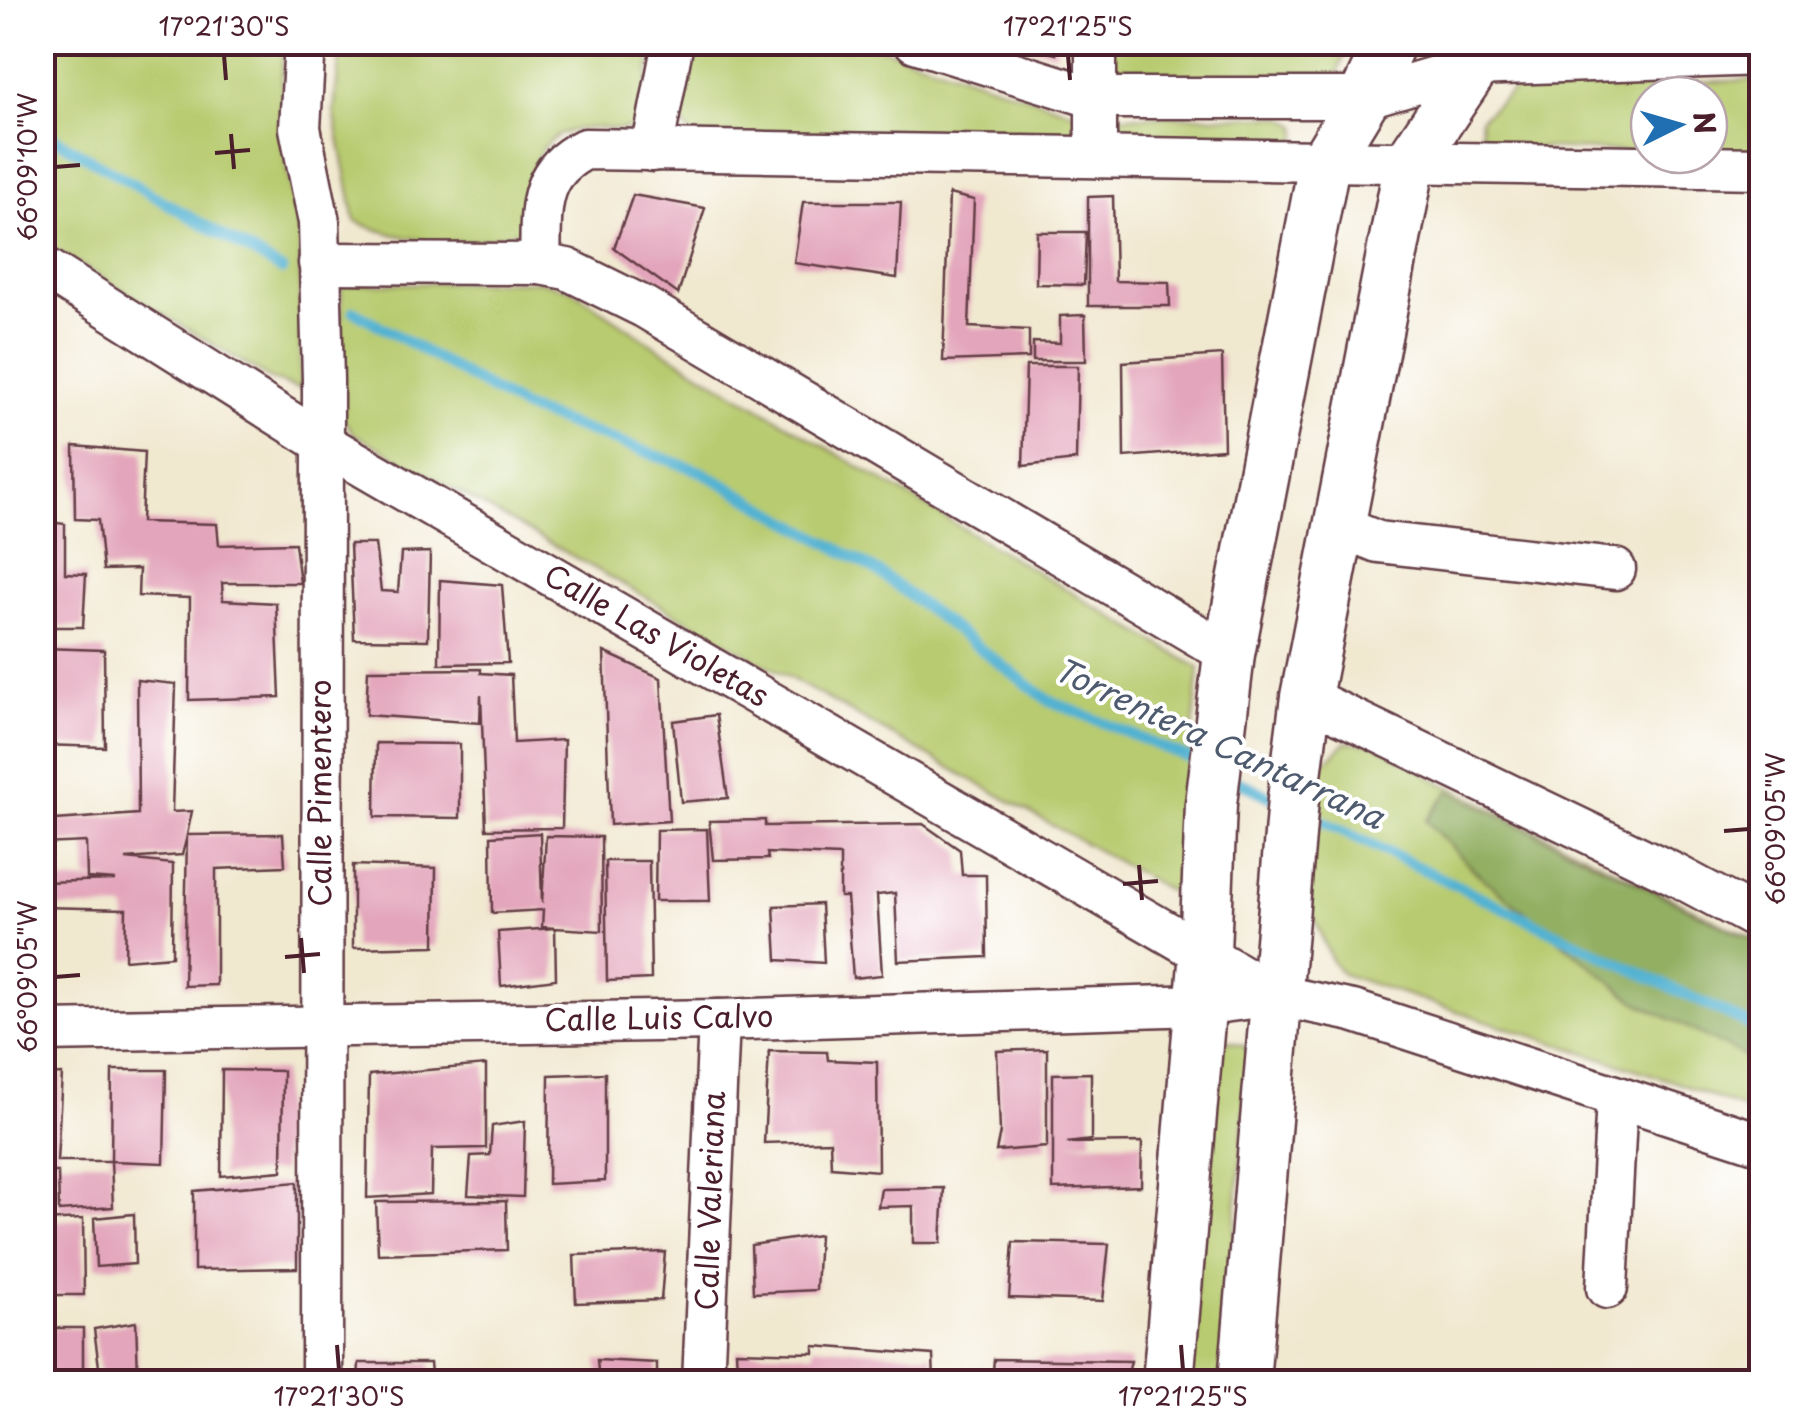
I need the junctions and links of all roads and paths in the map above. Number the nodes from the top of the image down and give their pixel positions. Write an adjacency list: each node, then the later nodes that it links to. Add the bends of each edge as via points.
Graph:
1 (305, 42): 15 (street, Calle Pimentero, via 300,128 319,222)
2 (673, 42): 10 (street)
3 (915, 42): 8 (street)
4 (1096, 42): 8 (street)
5 (1390, 42): 9 (main road)
6 (1476, 54): 7 (street); 9 (street); 12 (main road)
7 (1762, 54)
8 (1095, 98): 9 (street); 11 (street)
9 (1364, 98): 13 (main road)
10 (652, 152): 11 (street); 16 (street, via 585,148 559,161 543,198)
11 (1096, 158): 13 (street)
12 (1410, 162): 13 (street); 14 (street); 19 (main road)
13 (1324, 164): 21 (main road)
14 (1762, 168)
15 (319, 263): 16 (street); 18 (street, Calle Pimentero)
16 (540, 264): 21 (street, via 567,268 644,307)
17 (42, 266): 18 (street, Calle Las Violetas)
18 (322, 444): 24 (street, Calle Las Violetas); 28 (street, Calle Pimentero)
19 (1339, 526): 20 (street, via 1378,542); 22 (main road)
20 (1616, 570)
21 (1229, 654): 24 (main road, via 1211,804)
22 (1306, 698): 23 (street); 25 (main road)
23 (1762, 922)
24 (1205, 952): 25 (street, Calle Las Violetas); 26 (main road)
25 (1276, 995): 26 (street, Calle Luis Calvo); 30 (street, via 1353,1011); 36 (main road)
26 (1200, 1006): 27 (street, Calle Luis Calvo); 35 (main road)
27 (719, 1020): 28 (street, Calle Luis Calvo); 34 (street, Calle Valeriana)
28 (321, 1024): 29 (street, Calle Luis Calvo); 33 (street, Calle Pimentero)
29 (42, 1031)
30 (1617, 1097): 31 (street); 32 (street)
31 (1762, 1144)
32 (1607, 1288)
33 (322, 1382)
34 (704, 1382)
35 (1168, 1382)
36 (1244, 1382)

